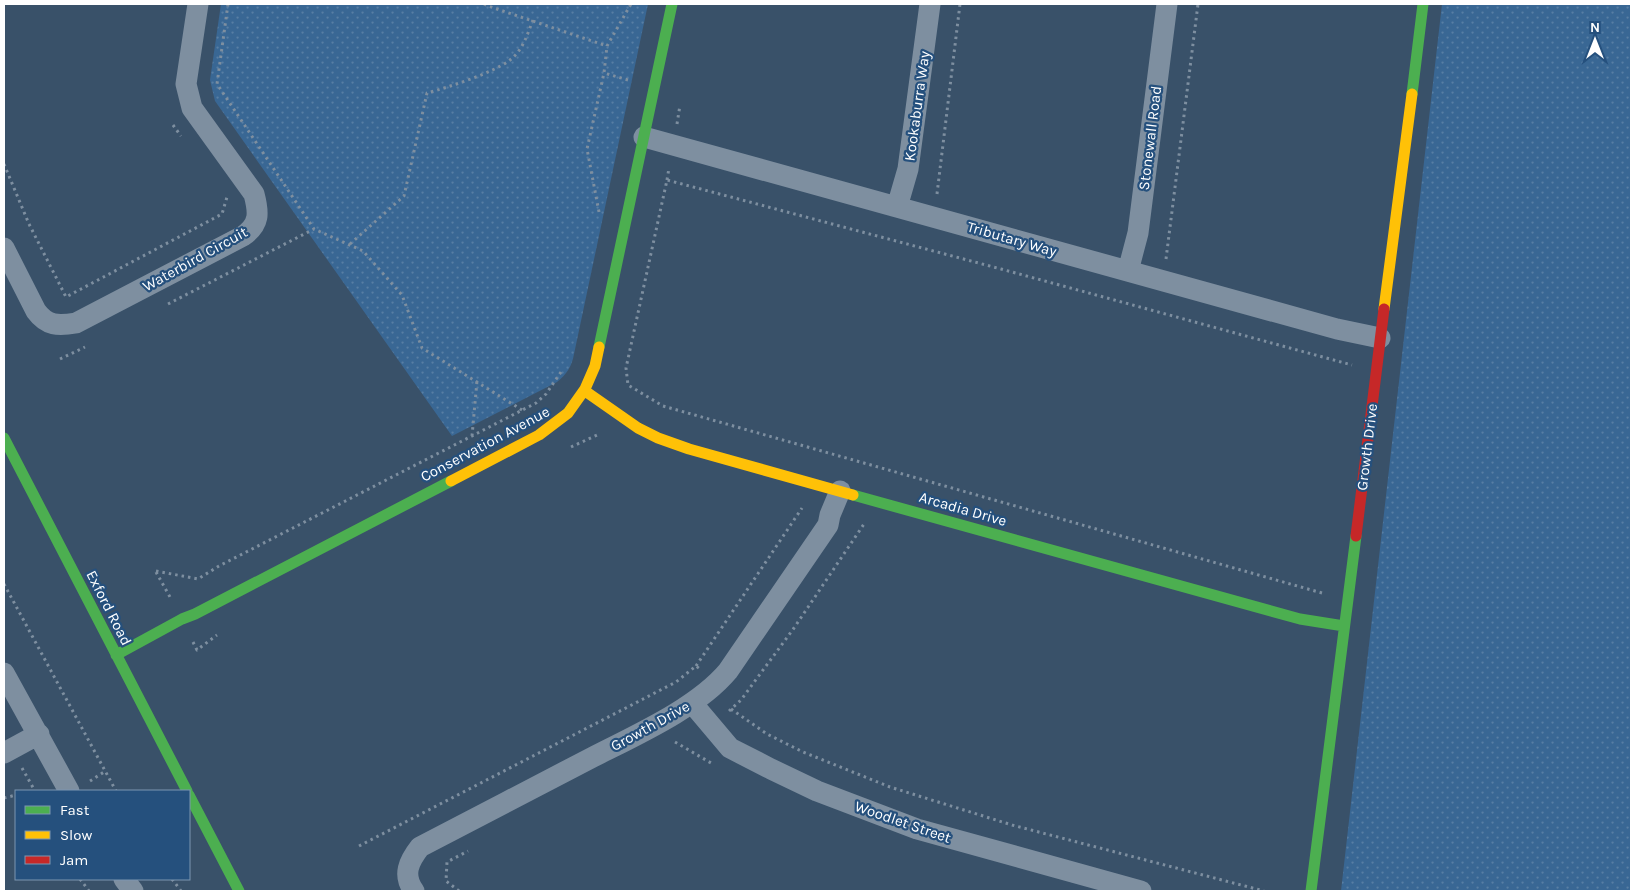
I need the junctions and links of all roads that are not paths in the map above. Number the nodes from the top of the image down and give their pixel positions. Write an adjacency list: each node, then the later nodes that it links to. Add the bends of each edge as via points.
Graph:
1 (198, 4): 8 (street, Waterbird Circuit, via 186,84 192,108 254,194 257,220 251,230 76,323 64,325 43,320)
2 (672, 4): 6 (street, Conservation Avenue)
3 (930, 4): 7 (street, Kookaburra Way, via 908,169)
4 (1167, 4): 9 (street, Stonewall Road, via 1138,233)
5 (1423, 4): 10 (street, Growth Drive)
6 (644, 136): 7 (street, Tributary Way); 11 (street, Conservation Avenue, via 595,366)
7 (897, 207): 9 (street, Tributary Way)
8 (4, 248)
9 (1128, 271): 10 (street, Tributary Way, via 1337,330)
10 (1380, 338): 14 (street, Growth Drive)
11 (586, 391): 13 (street, Arcadia Drive, via 638,428 658,438); 15 (street, Conservation Avenue, via 557,424 539,435)
12 (4, 438): 15 (street, Exford Road)
13 (840, 491): 14 (street, Arcadia Drive, via 1300,619); 17 (street, Growth Drive, via 828,525 728,672)
14 (1344, 626): 28 (street, Growth Drive)
15 (116, 654): 21 (street, Exford Road)
16 (4, 673): 18 (street)
17 (692, 703): 26 (street, Growth Drive, via 420,847 411,858 407,872 408,884); 27 (street, Woodlet Street, via 730,748 861,808 918,828)
18 (38, 734): 19 (street); 20 (street)
19 (4, 753)
20 (69, 790)
21 (186, 790)
22 (190, 797): 25 (street)
23 (125, 880): 24 (street)
24 (133, 891)
25 (239, 891)
26 (414, 891)
27 (1141, 891)
28 (1311, 891)

